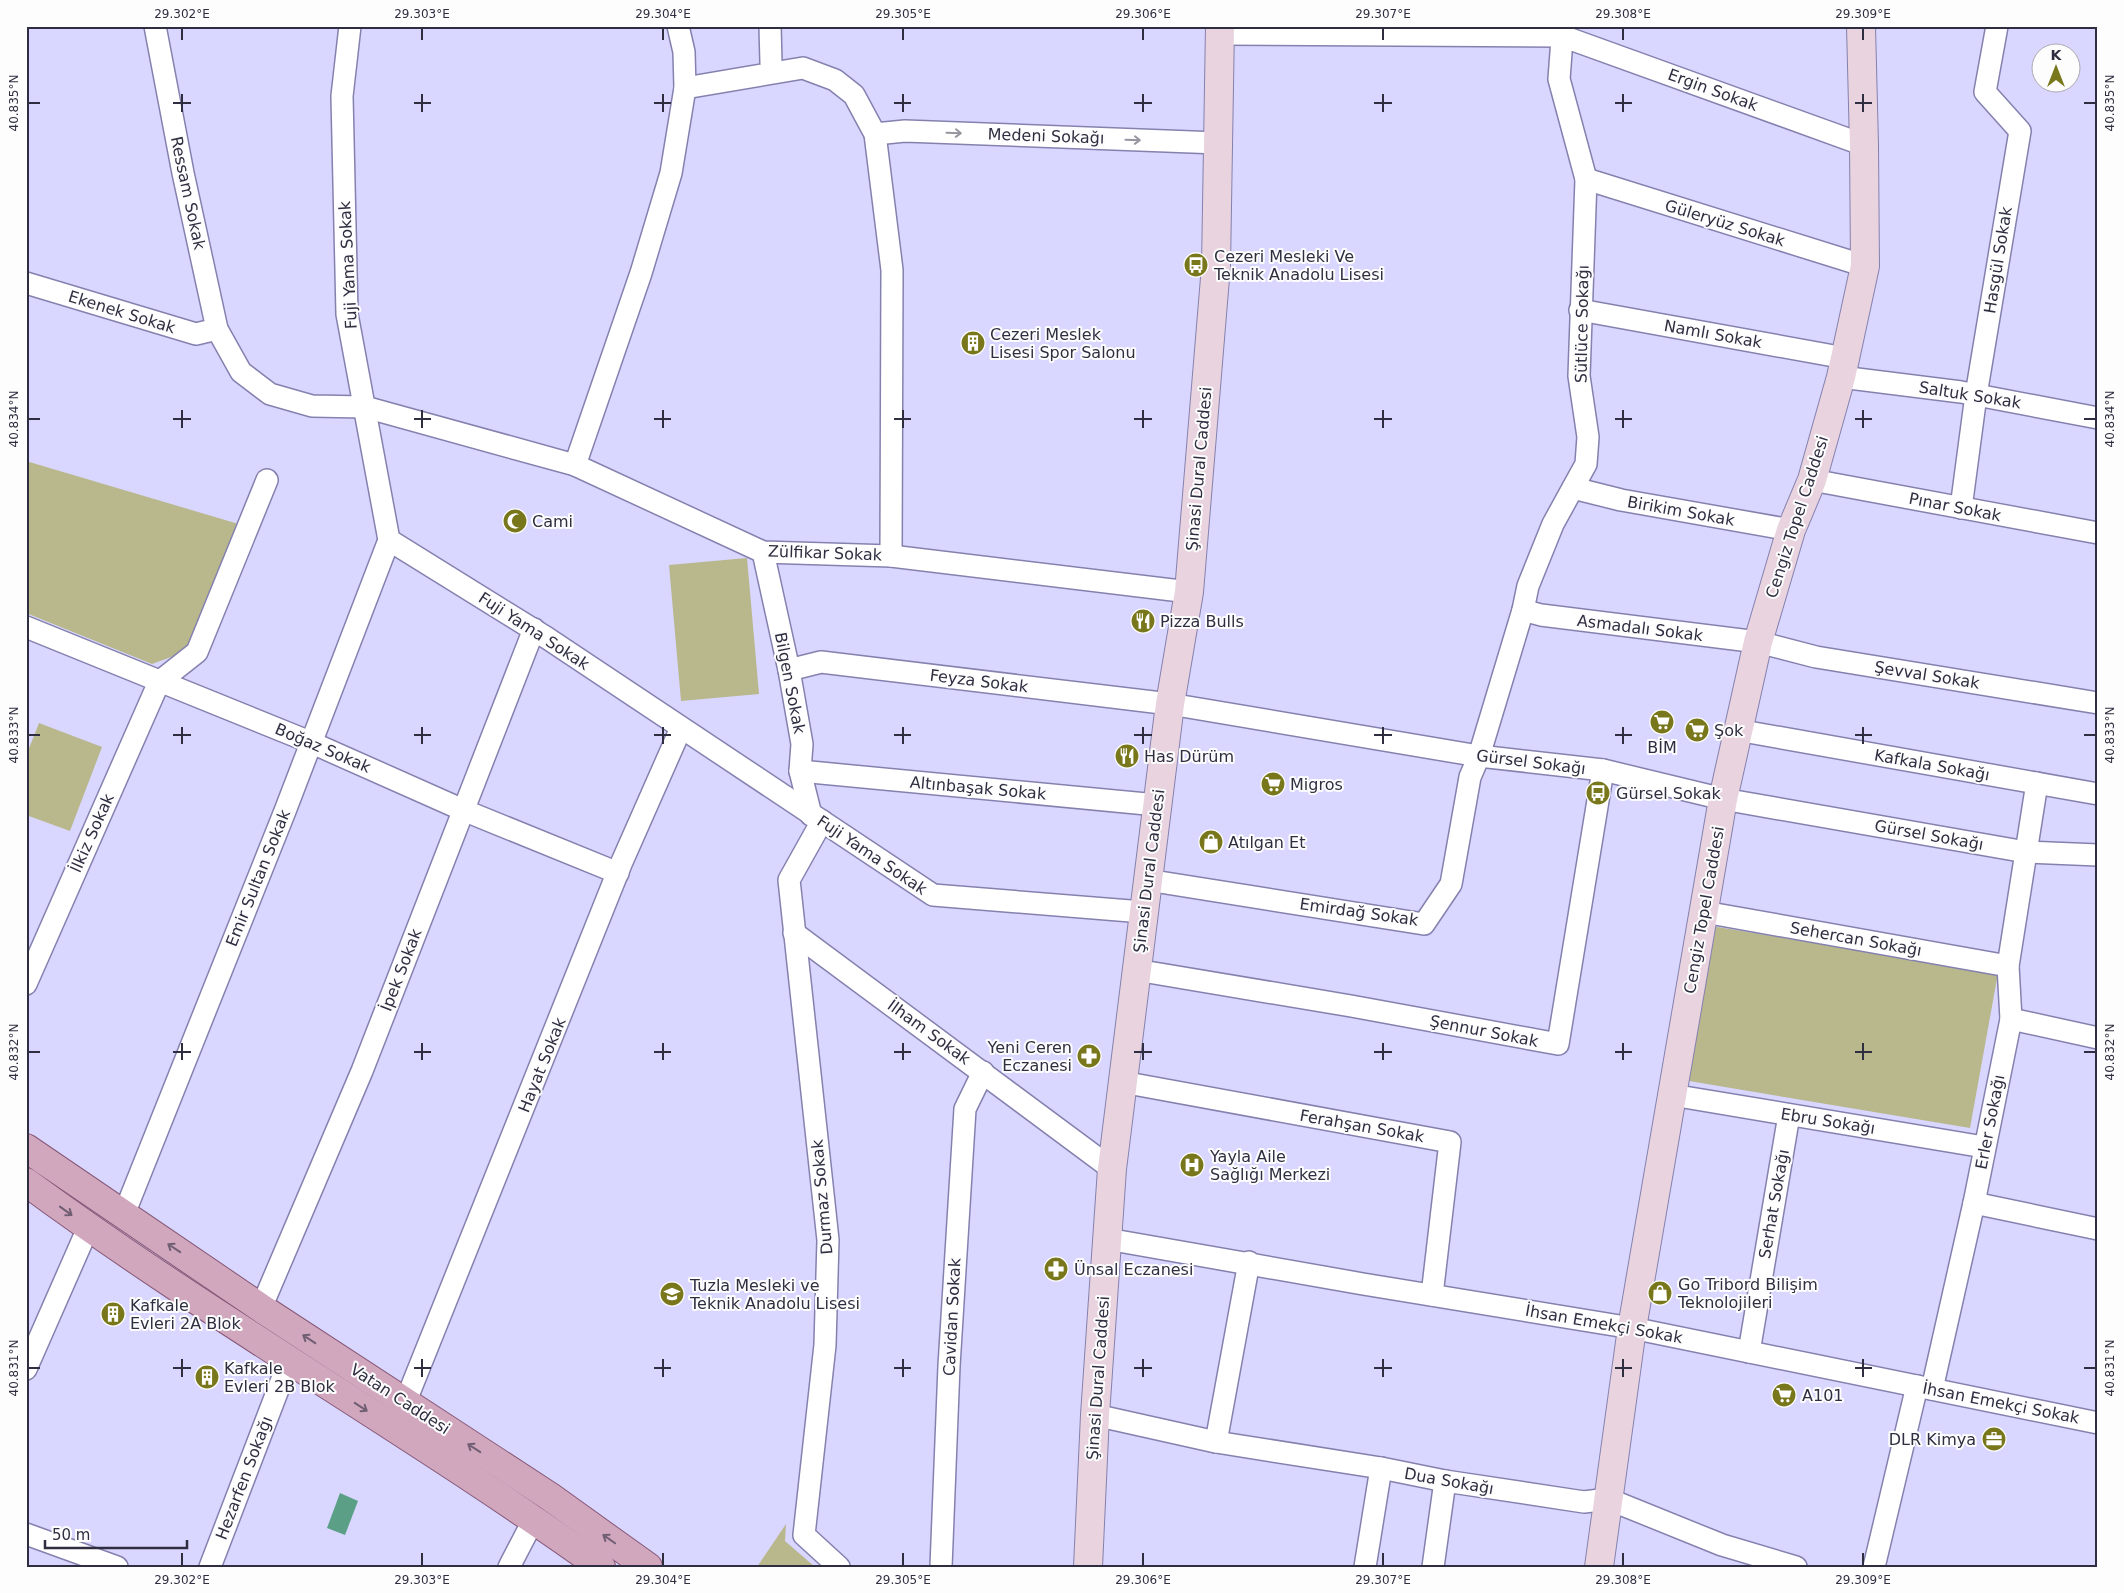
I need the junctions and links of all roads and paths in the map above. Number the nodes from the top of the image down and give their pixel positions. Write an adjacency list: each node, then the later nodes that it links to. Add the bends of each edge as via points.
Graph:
1 (155, 26): 19 (street, Ressam Sokak)
2 (350, 26): 22 (street, Fuji Yama Sokak, via 342,96 347,314)
3 (678, 26): 11 (street, via 684,52)
4 (770, 26): 9 (street)
5 (1861, 26): 14 (street, Cengiz Topel Caddesi)
6 (1997, 26): 21 (street, Hasgül Sokak, via 1985,92 2020,131)
7 (1220, 30): 8 (street, Ergin Sokak); 13 (street, Şinasi Dural Caddesi)
8 (1562, 31): 14 (street, Ergin Sokak); 15 (street, Sütlüce Sokağı, via 1559,79)
9 (772, 67): 10 (street, via 741,63); 11 (street); 12 (street, via 803,68 834,80 854,95)
10 (701, 72)
11 (685, 88): 24 (street, via 671,174 641,273)
12 (875, 134): 13 (street, Medeni Sokağı, one-way to 13, via 905,131); 33 (street, via 892,270)
13 (1218, 143): 34 (street, Şinasi Dural Caddesi, via 1216,266)
14 (1864, 145): 16 (street, Cengiz Topel Caddesi)
15 (1586, 179): 16 (street, Güleryüz Sokak); 18 (street, Sütlüce Sokağı)
16 (1865, 266): 20 (street, Cengiz Topel Caddesi)
17 (26, 283): 19 (street, Ekenek Sokak, via 196,334)
18 (1580, 310): 20 (street, Namlı Sokak); 27 (street, Sütlüce Sokağı, via 1579,376 1588,437 1586,464)
19 (217, 329): 22 (street, Ressam Sokak, via 241,372 270,394 312,406)
20 (1843, 368): 21 (street, Saltuk Sokak); 26 (street, Cengiz Topel Caddesi)
21 (1976, 395): 23 (street, Saltuk Sokak); 28 (street, Hasgül Sokak)
22 (366, 408): 24 (street, Zülfikar Sokak); 31 (street, Fuji Yama Sokak)
23 (2098, 418)
24 (575, 465): 32 (street, Zülfikar Sokak)
25 (266, 480): 40 (street, via 197,652)
26 (1812, 480): 28 (street, Pınar Sokak); 29 (street, Cengiz Topel Caddesi)
27 (1573, 488): 29 (street, Birikim Sokak, via 1621,500); 35 (street, Sütlüce Sokağı, via 1553,524 1528,586)
28 (1961, 508): 30 (street, Pınar Sokak)
29 (1791, 530): 38 (street, Cengiz Topel Caddesi)
30 (2098, 533)
31 (390, 540): 37 (street, Fuji Yama Sokak); 45 (street, Emir Sultan Sokak)
32 (763, 552): 33 (street, Zülfikar Sokak); 39 (street, Bilgen Sokak)
33 (892, 556): 34 (street, Zülfikar Sokak)
34 (1189, 592): 42 (street, Şinasi Dural Caddesi)
35 (1523, 610): 38 (street, Asmadalı Sokak, via 1541,615); 46 (street, Sütlüce Sokağı)
36 (26, 627): 40 (street, Boğaz Sokak)
37 (534, 630): 43 (street, Fuji Yama Sokak); 53 (street, İpek Sokak)
38 (1758, 642): 41 (street, Şevval Sokak, via 1816,657); 44 (street, Cengiz Topel Caddesi)
39 (789, 670): 42 (street, Feyza Sokak, via 821,662); 48 (street, Bilgen Sokak, via 802,744)
40 (159, 682): 45 (street, Boğaz Sokak); 64 (street, İlkiz Sokak)
41 (2098, 703)
42 (1170, 704): 46 (street, Gürsel Sokağı); 52 (street, Şinasi Dural Caddesi)
43 (681, 728): 54 (street, Fuji Yama Sokak); 57 (street, Hayat Sokak)
44 (1737, 730): 49 (street, Kafkala Sokağı); 51 (street, Cengiz Topel Caddesi)
45 (310, 742): 53 (street, Boğaz Sokak); 76 (street, Emir Sultan Sokak)
46 (1479, 756): 47 (street, Gürsel Sokağı); 58 (street, Emirdağ Sokak, via 1470,777 1451,884 1424,924)
47 (1603, 770): 51 (street, Gürsel Sokağı); 63 (street, Şennur Sokak, via 1558,1044)
48 (800, 771): 52 (street, Altınbaşak Sokak); 54 (street, Bilgen Sokak)
49 (2037, 783): 50 (street, Kafkala Sokağı); 55 (street, Erler Sokağı)
50 (2098, 794)
51 (1723, 799): 55 (street, Gürsel Sokağı); 60 (street, Cengiz Topel Caddesi)
52 (1157, 805): 58 (street, Şinasi Dural Caddesi)
53 (463, 810): 57 (street, Boğaz Sokak); 82 (street, İpek Sokak, via 362,1071)
54 (817, 818): 59 (street, Fuji Yama Sokak, via 933,895); 61 (street, Durmaz Sokak, via 789,880)
55 (2026, 852): 56 (street, Gürsel Sokağı); 62 (street, Erler Sokağı)
56 (2098, 855)
57 (618, 873): 88 (street, Hayat Sokak)
58 (1148, 880): 59 (street, Şinasi Dural Caddesi)
59 (1143, 912): 63 (street, Şinasi Dural Caddesi)
60 (1704, 912): 62 (street, Sehercan Sokağı); 69 (street, Cengiz Topel Caddesi)
61 (794, 933): 67 (street, İlham Sokak); 103 (street, Durmaz Sokak, via 828,1240 825,1345 804,1535)
62 (2008, 966): 65 (street, Erler Sokağı)
63 (1136, 970): 68 (street, Şinasi Dural Caddesi)
64 (29, 971)
65 (2011, 1019): 66 (street); 71 (street, Erler Sokağı)
66 (2098, 1038)
67 (983, 1072): 73 (street, İlham Sokak); 104 (street, Cavidan Sokak, via 965,1109 949,1366)
68 (1122, 1082): 73 (street, Şinasi Dural Caddesi); 81 (street, Ferahşan Sokak, via 1450,1142)
69 (1672, 1095): 70 (street, Ebru Sokağı); 83 (street, Cengiz Topel Caddesi)
70 (1790, 1115): 71 (street, Ebru Sokağı); 84 (street, Serhat Sokağı)
71 (1984, 1147): 75 (street, Erler Sokağı)
72 (26, 1148): 76 (main road, Vatan Caddesi)
73 (1112, 1169): 79 (street, Şinasi Dural Caddesi)
74 (26, 1182): 77 (main road, Vatan Caddesi, one-way to 77)
75 (1974, 1203): 78 (street); 87 (street, Erler Sokağı)
76 (124, 1214): 82 (main road, Vatan Caddesi, one-way to 76)
77 (88, 1228): 85 (main road, Vatan Caddesi); 86 (street)
78 (2098, 1230)
79 (1107, 1238): 80 (street, İhsan Emekçi Sokak); 89 (street, Şinasi Dural Caddesi)
80 (1249, 1262): 81 (street, İhsan Emekçi Sokak); 91 (street)
81 (1432, 1295): 83 (street, İhsan Emekçi Sokak)
82 (262, 1308): 88 (main road, Vatan Caddesi, one-way to 82)
83 (1632, 1328): 84 (street, İhsan Emekçi Sokak); 94 (street, Cengiz Topel Caddesi)
84 (1749, 1352): 87 (street, İhsan Emekçi Sokak)
85 (289, 1361): 95 (main road, Vatan Caddesi, one-way to 95); 99 (street, Hezarfen Sokağı)
86 (26, 1369)
87 (1925, 1388): 90 (street, İhsan Emekçi Sokak); 97 (street, Erler Sokağı)
88 (405, 1403): 102 (main road, Vatan Caddesi, one-way to 88, via 549,1496)
89 (1095, 1415): 91 (street, Dua Sokağı); 105 (street, Şinasi Dural Caddesi)
90 (2098, 1423)
91 (1216, 1442): 92 (street, Dua Sokağı)
92 (1381, 1468): 93 (street, Dua Sokağı); 106 (street)
93 (1445, 1481): 94 (street, Dua Sokağı, via 1584,1502); 107 (street)
94 (1608, 1499): 108 (street, Cengiz Topel Caddesi); 109 (street, Dua Sokağı, via 1722,1545)
95 (534, 1519): 100 (street); 101 (main road, Vatan Caddesi)
96 (26, 1534): 98 (street)
97 (1876, 1566)
98 (117, 1567)
99 (210, 1567)
100 (509, 1567)
101 (601, 1567)
102 (648, 1567)
103 (839, 1567)
104 (941, 1567)
105 (1088, 1567)
106 (1365, 1567)
107 (1433, 1567)
108 (1599, 1567)
109 (1796, 1567)

